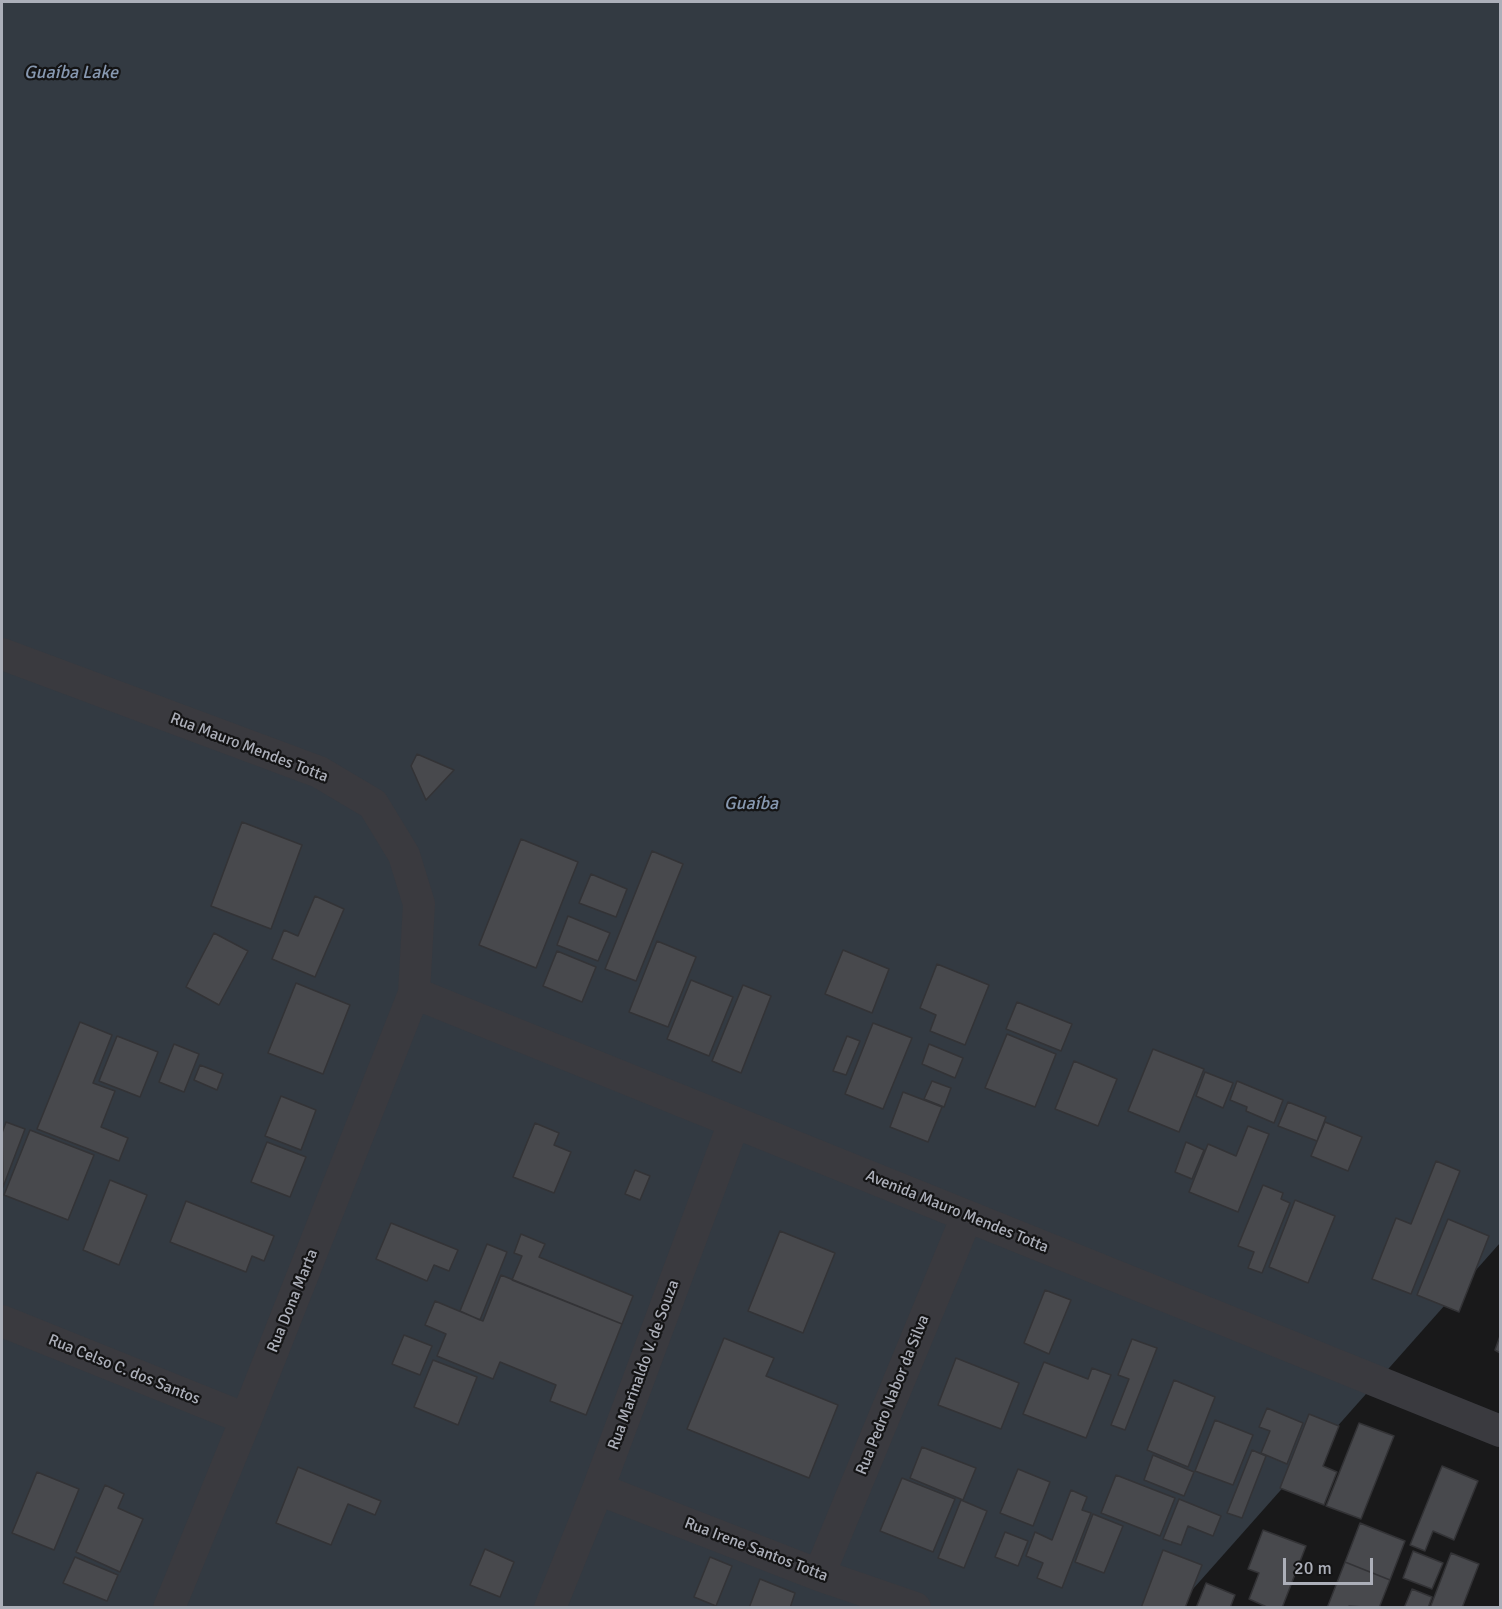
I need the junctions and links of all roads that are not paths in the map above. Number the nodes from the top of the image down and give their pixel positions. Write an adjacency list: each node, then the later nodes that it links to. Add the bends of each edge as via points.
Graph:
1 (2, 654): 2 (street, Rua Mauro Mendes Totta, via 319,772 373,804 404,855 419,904)
2 (414, 993): 3 (street, Avenida Mauro Mendes Totta); 6 (street, Rua Dona Marta)
3 (734, 1122): 4 (street, Avenida Mauro Mendes Totta); 8 (street, Rua Marinaldo V. de Souza)
4 (967, 1216): 7 (street, Avenida Mauro Mendes Totta); 9 (street, Rua Pedro Nabor da Silva)
5 (2, 1322): 6 (street, Rua Celso C. dos Santos)
6 (246, 1419): 10 (street, Rua Dona Marta)
7 (1500, 1431)
8 (598, 1489): 9 (street, Rua Irene Santos Totta); 11 (street, Rua Marinaldo V. de Souza)
9 (819, 1575): 12 (street, Rua Irene Santos Totta)
10 (169, 1608)
11 (550, 1608)
12 (915, 1608)

